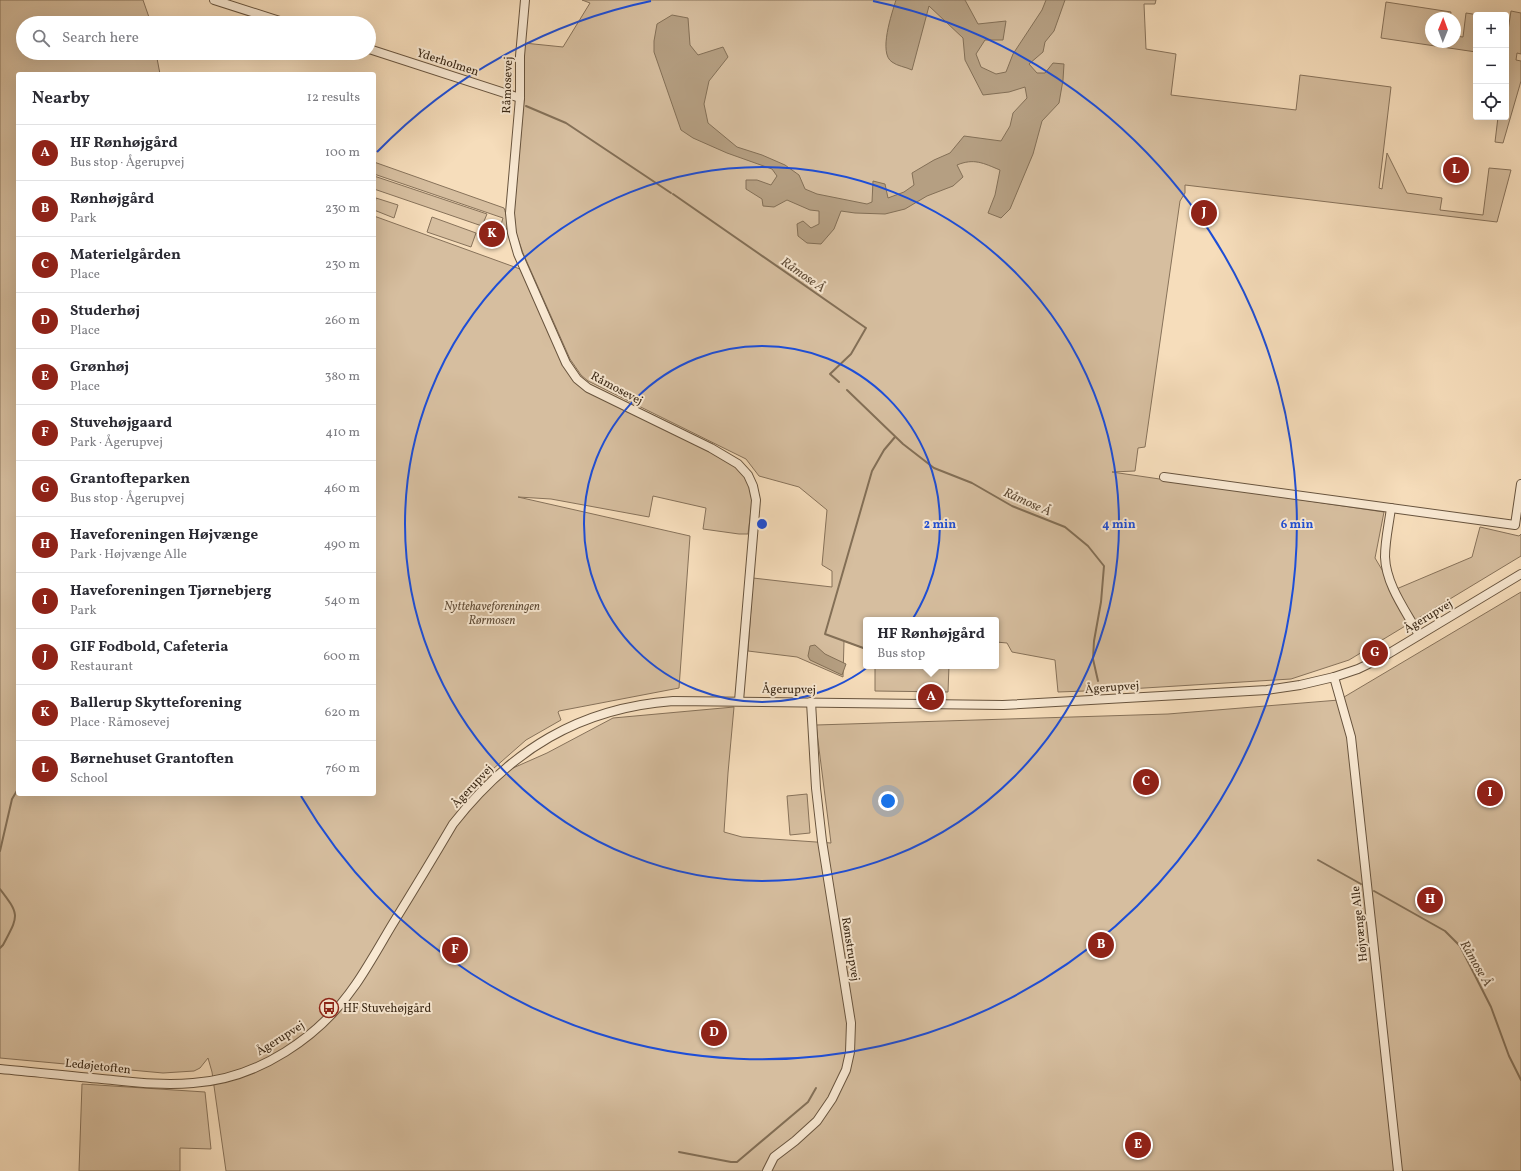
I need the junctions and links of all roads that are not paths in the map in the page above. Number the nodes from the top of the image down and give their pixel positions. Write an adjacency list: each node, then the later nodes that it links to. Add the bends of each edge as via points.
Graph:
1 (214, 0): 3 (street)
2 (525, 0): 5 (street, Råmosevej, via 520,56)
3 (264, 16)
4 (376, 51): 5 (street, Yderholmen)
5 (520, 98): 12 (street, Råmosevej, via 510,213 512,233 518,254 566,363 577,379 588,388 711,448 738,464 748,475 753,486 756,500)
6 (1164, 477): 8 (street)
7 (1521, 484): 8 (street, via 1515,525)
8 (1392, 508): 10 (street, via 1385,558 1388,576)
9 (1521, 574): 10 (street, Ågerupvej)
10 (1420, 635): 11 (street, Ågerupvej, via 1383,657)
11 (1334, 678): 13 (street, Ågerupvej, via 1267,690 1011,704); 17 (street, Højvænge Alle, via 1351,737)
12 (739, 701): 13 (street, Ågerupvej); 15 (street, Ågerupvej, via 673,701 616,709 569,726 539,743 492,779 470,803 454,824 356,985 323,1024 304,1040 257,1066 216,1080)
13 (811, 702): 16 (street, Rønstrupvej, via 820,827 851,1023 850,1052 844,1076 826,1109 795,1141 774,1156)
14 (0, 1069): 15 (street, Ledøjetoften, via 139,1082)
15 (193, 1083)
16 (767, 1171)
17 (1398, 1171)

